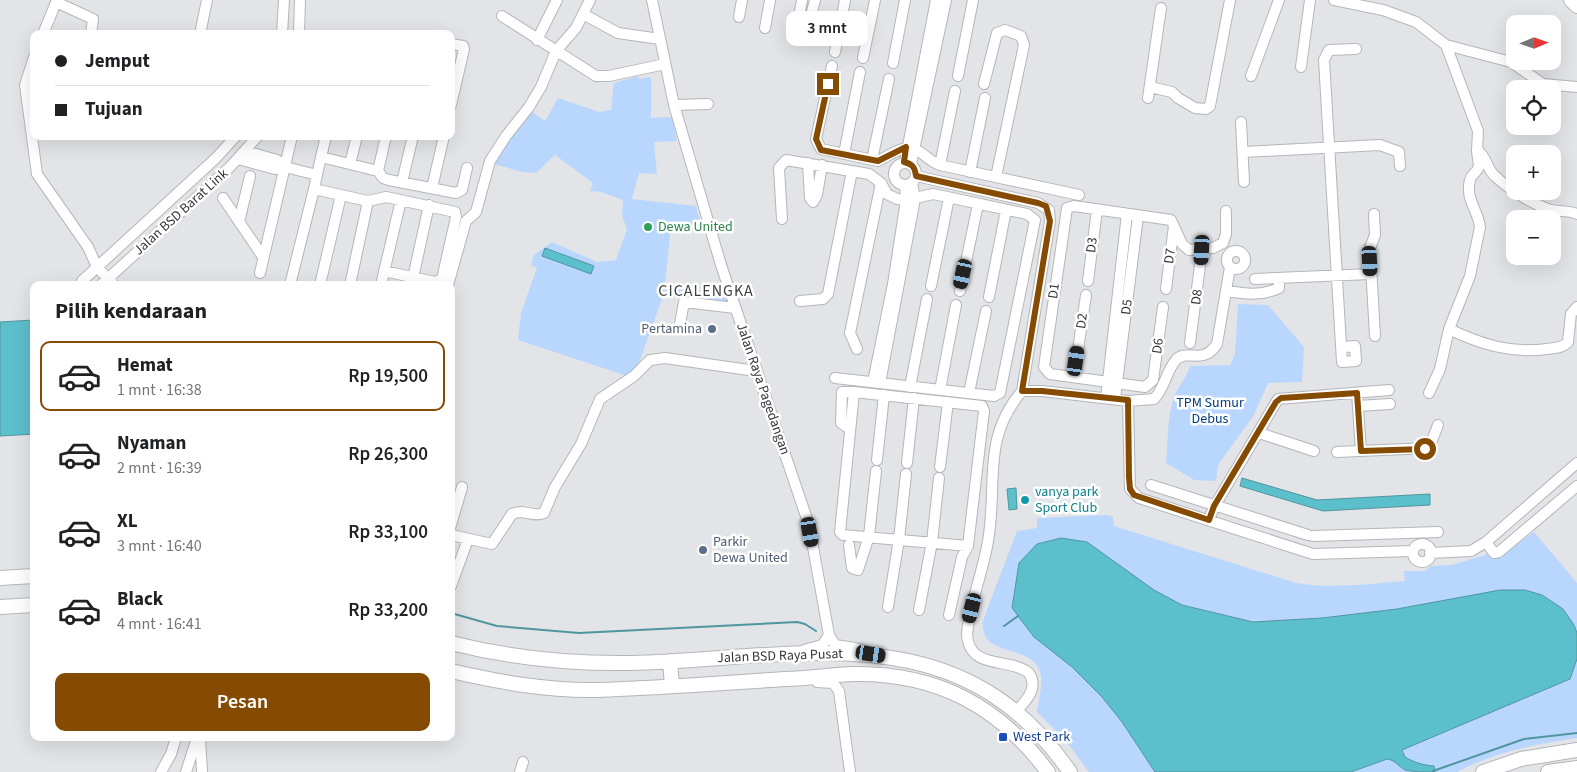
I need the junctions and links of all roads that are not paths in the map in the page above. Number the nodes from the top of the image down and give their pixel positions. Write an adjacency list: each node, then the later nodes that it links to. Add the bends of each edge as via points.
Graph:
1 (207, 0): 31 (street)
2 (284, 0): 32 (street)
3 (300, 0): 33 (street)
4 (557, 0): 35 (street)
5 (590, 0): 25 (street)
6 (652, 0): 34 (street, Jalan Raya Pagedangan)
7 (742, 0): 27 (street)
8 (770, 0): 28 (street)
9 (802, 0): 10 (street, via 797,27 807,31)
10 (815, 0)
11 (845, 0): 40 (street)
12 (874, 0): 41 (street)
13 (905, 0): 42 (street)
14 (936, 0): 72 (street)
15 (946, 0): 72 (street)
16 (973, 0): 48 (street)
17 (1230, 0): 52 (street, via 1210,106 1195,108 1172,92)
18 (1279, 0): 49 (street)
19 (1310, 0): 45 (street)
20 (1334, 0): 37 (street, via 1383,10 1416,22)
21 (1571, 0): 23 (main road)
22 (56, 1): 29 (street); 30 (street, via 93,19)
23 (1577, 6)
24 (1161, 8): 52 (street)
25 (583, 14): 34 (street, via 618,33); 39 (street, via 576,28)
26 (502, 16): 35 (street)
27 (739, 17)
28 (765, 28)
29 (45, 30)
30 (92, 30)
31 (201, 30)
32 (282, 30)
33 (298, 30)
34 (660, 39): 43 (street, Jalan Raya Pagedangan)
35 (536, 40): 39 (street)
36 (455, 45): 54 (street, via 464,49)
37 (1446, 45): 53 (street, via 1511,62 1543,84); 74 (street, via 1476,124)
38 (1356, 49): 71 (street, via 1329,50 1324,60)
39 (556, 51): 43 (street, via 601,77); 139 (street, via 529,107 490,161 476,212 466,221)
40 (835, 52)
41 (862, 58)
42 (893, 63)
43 (666, 64): 59 (street, Jalan Raya Pagedangan)
44 (832, 66): 76 (street, via 817,142 821,150)
45 (1301, 67)
46 (30, 69): 60 (street, via 25,85)
47 (860, 72): 76 (street)
48 (958, 76)
49 (1251, 76)
50 (889, 79): 79 (street)
51 (984, 84): 93 (street, via 997,33 1004,30 1021,36 1024,45)
52 (1150, 87): 57 (street)
53 (1577, 87)
54 (455, 88)
55 (954, 90): 84 (street)
56 (984, 98): 90 (street)
57 (1148, 98)
58 (708, 104): 59 (street)
59 (674, 105): 152 (street, Jalan Raya Pagedangan)
60 (30, 122)
61 (1241, 122): 75 (street)
62 (32, 140): 121 (street, via 37,174 88,247)
63 (232, 140): 121 (street, Jalan BSD Barat Link)
64 (255, 140): 73 (street, Jalan BSD Barat Link)
65 (291, 140): 86 (street)
66 (325, 140): 77 (street)
67 (356, 140): 82 (street)
68 (385, 140): 88 (street)
69 (412, 140): 95 (street)
70 (443, 140): 98 (street)
71 (1330, 147): 75 (street); 85 (street, via 1380,145 1399,152); 126 (street)
72 (910, 148): 79 (street, via 878,161); 81 (street); 84 (street)
73 (245, 151): 78 (street, Jalan BSD Barat Link); 86 (street, via 277,160)
74 (1477, 151): 114 (street, via 1493,175 1510,190 1549,209); 155 (street, via 1479,167 1470,180 1469,199 1479,220 1479,234 1470,276)
75 (1243, 152): 96 (street)
76 (844, 154): 79 (street)
77 (321, 157): 82 (street); 91 (street)
78 (238, 159): 86 (street, via 275,169); 132 (street, Jalan BSD Barat Link)
79 (872, 160)
80 (808, 163): 83 (street); 83 (street, via 813,202); 116 (street, via 786,160 780,165)
81 (908, 163): 94 (street, via 915,169); 94 (street, via 898,164 894,177 898,183)
82 (350, 164): 88 (street)
83 (822, 165): 89 (street)
84 (940, 165): 90 (street)
85 (1400, 166)
86 (285, 167): 91 (street); 120 (street)
87 (467, 168): 98 (street, via 460,192)
88 (378, 171): 95 (street, via 383,178)
89 (852, 172): 97 (street, via 874,176); 148 (street, via 828,294 823,299)
90 (970, 172): 93 (street)
91 (317, 175): 99 (street)
92 (250, 176): 117 (street)
93 (996, 177): 101 (street)
94 (911, 181): 104 (street); 168 (street, via 1038,203 1049,210 1050,221)
95 (402, 182): 98 (street)
96 (1244, 182)
97 (881, 183): 104 (street, via 892,197); 159 (street, via 850,333)
98 (432, 188)
99 (314, 189): 100 (street); 133 (street)
100 (341, 195): 106 (street); 134 (street)
101 (1079, 195)
102 (223, 198): 117 (street)
103 (949, 198): 104 (street, via 933,194); 107 (street); 141 (street)
104 (911, 199): 163 (street)
105 (401, 200): 106 (street, via 386,197); 108 (street); 123 (street)
106 (368, 201): 135 (street)
107 (978, 204): 109 (street); 143 (street)
108 (429, 205): 127 (street); 138 (street, via 452,210 456,217 442,280)
109 (1006, 210): 146 (street); 169 (street, via 1027,214 1035,223 1000,393 994,396)
110 (1097, 210): 112 (street); 140 (street, D3); 161 (street, D1, via 1069,207 1066,211 1044,367 1050,374)
111 (1226, 211): 119 (street, via 1224,243)
112 (1127, 214): 115 (street); 164 (street, D5)
113 (1374, 214): 125 (street, via 1376,235 1370,248)
114 (1577, 214)
115 (1138, 216): 118 (street, via 1168,219); 164 (street, D5)
116 (782, 219)
117 (240, 222): 120 (street)
118 (1174, 223): 119 (street, via 1185,248); 142 (street, D7)
119 (1202, 250): 157 (street, D8)
120 (263, 257): 124 (street)
121 (97, 267): 130 (street, Jalan BSD Barat Link); 131 (street)
122 (1230, 268): 144 (street)
123 (384, 271): 127 (street); 136 (street)
124 (260, 273)
125 (1371, 274): 126 (street); 156 (street)
126 (1337, 275): 128 (street); 158 (street)
127 (413, 278): 137 (street)
128 (1279, 278): 129 (street); 144 (street, via 1279,288 1269,292)
129 (1255, 280)
130 (86, 281)
131 (107, 281)
132 (110, 281)
133 (291, 281)
134 (321, 281)
135 (351, 281)
136 (382, 281)
137 (430, 281)
138 (438, 281)
139 (449, 281)
140 (1088, 281)
141 (931, 286)
142 (1166, 289)
143 (960, 291)
144 (1227, 291): 175 (street, via 1218,344 1212,352 1176,360 1154,399)
145 (1086, 295): 161 (street, D2)
146 (989, 297)
147 (928, 299): 165 (street)
148 (800, 301)
149 (956, 304): 166 (street)
150 (1164, 307): 164 (street, D6, via 1153,380 1138,387)
151 (1577, 307): 155 (street, via 1571,314 1568,342 1560,347 1526,351 1498,348)
152 (735, 308): 154 (street, via 684,302); 160 (street, Jalan Raya Pagedangan)
153 (986, 311): 169 (street)
154 (679, 329)
155 (1449, 329): 171 (street, via 1440,370)
156 (1375, 336)
157 (1190, 343)
158 (1341, 347)
159 (857, 350)
160 (756, 370): 196 (street, via 665,358 650,360 634,376 600,399 544,513 522,511 512,514 492,544); 211 (street, Jalan Raya Pagedangan, via 809,525)
161 (1074, 377): 164 (street)
162 (835, 378): 163 (street)
163 (877, 383): 165 (street)
164 (1112, 384): 174 (street, D5)
165 (910, 387): 166 (street)
166 (940, 390): 169 (street)
167 (1389, 390): 170 (street)
168 (1022, 391): 174 (street); 185 (street, via 1004,416)
169 (969, 393)
170 (1357, 393): 178 (street); 180 (street, via 1281,398)
171 (1429, 393)
172 (884, 395): 173 (street); 194 (street); 194 (street, via 854,392 839,531)
173 (914, 398): 176 (street); 197 (street)
174 (1111, 398): 175 (street)
175 (1128, 400): 191 (street, via 1129,477 1134,495)
176 (948, 402): 185 (street, via 983,408); 198 (street)
177 (1390, 404): 178 (street)
178 (1358, 406): 182 (street)
179 (1438, 425): 182 (street, via 1428,448)
180 (1259, 433): 181 (street); 189 (street)
181 (1314, 451)
182 (1361, 451): 183 (street)
183 (1337, 452)
184 (1577, 463): 199 (street)
185 (983, 476): 201 (street); 223 (street, via 988,542 967,641 980,657 1029,673 1033,685 1031,694)
186 (1151, 485): 189 (street)
187 (1577, 486): 199 (street, via 1499,552 1494,552)
188 (462, 487): 190 (street)
189 (1214, 506): 191 (street); 195 (street, via 1311,535)
190 (455, 511)
191 (1209, 520): 202 (street, via 1313,554)
192 (1438, 532): 195 (street)
193 (455, 536): 196 (street)
194 (869, 536): 197 (street); 200 (street, via 858,570 852,568)
195 (1344, 536): 202 (street)
196 (468, 539): 203 (street)
197 (899, 539): 198 (street); 207 (street)
198 (932, 542): 201 (street); 209 (street)
199 (1486, 542): 202 (street, via 1471,551 1430,553 1423,562 1414,557 1413,551)
200 (849, 545)
201 (968, 546): 210 (street, via 962,557)
202 (1344, 552)
203 (455, 575)
204 (30, 576): 205 (main road)
205 (0, 578)
206 (30, 605): 208 (main road)
207 (888, 607)
208 (0, 608)
209 (919, 610)
210 (949, 614)
211 (829, 635): 213 (street, via 835,645); 214 (street, via 822,645)
212 (455, 645): 215 (main road, Jalan BSD Raya Pusat, via 501,656 550,661)
213 (871, 654): 214 (main road, Jalan BSD Raya Pusat); 216 (main road, Jalan BSD Raya Pusat)
214 (793, 655): 215 (main road, Jalan BSD Raya Pusat)
215 (670, 661): 221 (main road)
216 (928, 665): 220 (main road); 223 (main road, Jalan BSD Raya Pusat, via 952,672 988,691)
217 (455, 672): 221 (main road, Jalan BSD Raya Pusat, via 552,689)
218 (875, 675): 219 (main road, Jalan BSD Raya Pusat); 220 (main road, Jalan BSD Raya Pusat); 222 (street, via 842,682)
219 (786, 679): 221 (main road, Jalan BSD Raya Pusat); 222 (street, via 833,683)
220 (923, 682): 235 (main road, Jalan BSD Raya Pusat, via 978,704 1031,749)
221 (672, 686)
222 (838, 691): 234 (street)
223 (1016, 712): 236 (main road, Jalan BSD Raya Pusat, via 1045,738)
224 (175, 741): 230 (street)
225 (198, 741): 231 (street)
226 (199, 741): 232 (street)
227 (1577, 750): 237 (main road, via 1521,759)
228 (523, 762): 233 (street)
229 (1577, 768): 238 (main road)
230 (161, 772)
231 (186, 772)
232 (202, 772)
233 (520, 772)
234 (850, 772)
235 (1048, 772)
236 (1070, 772)
237 (1483, 772)
238 (1548, 772)

